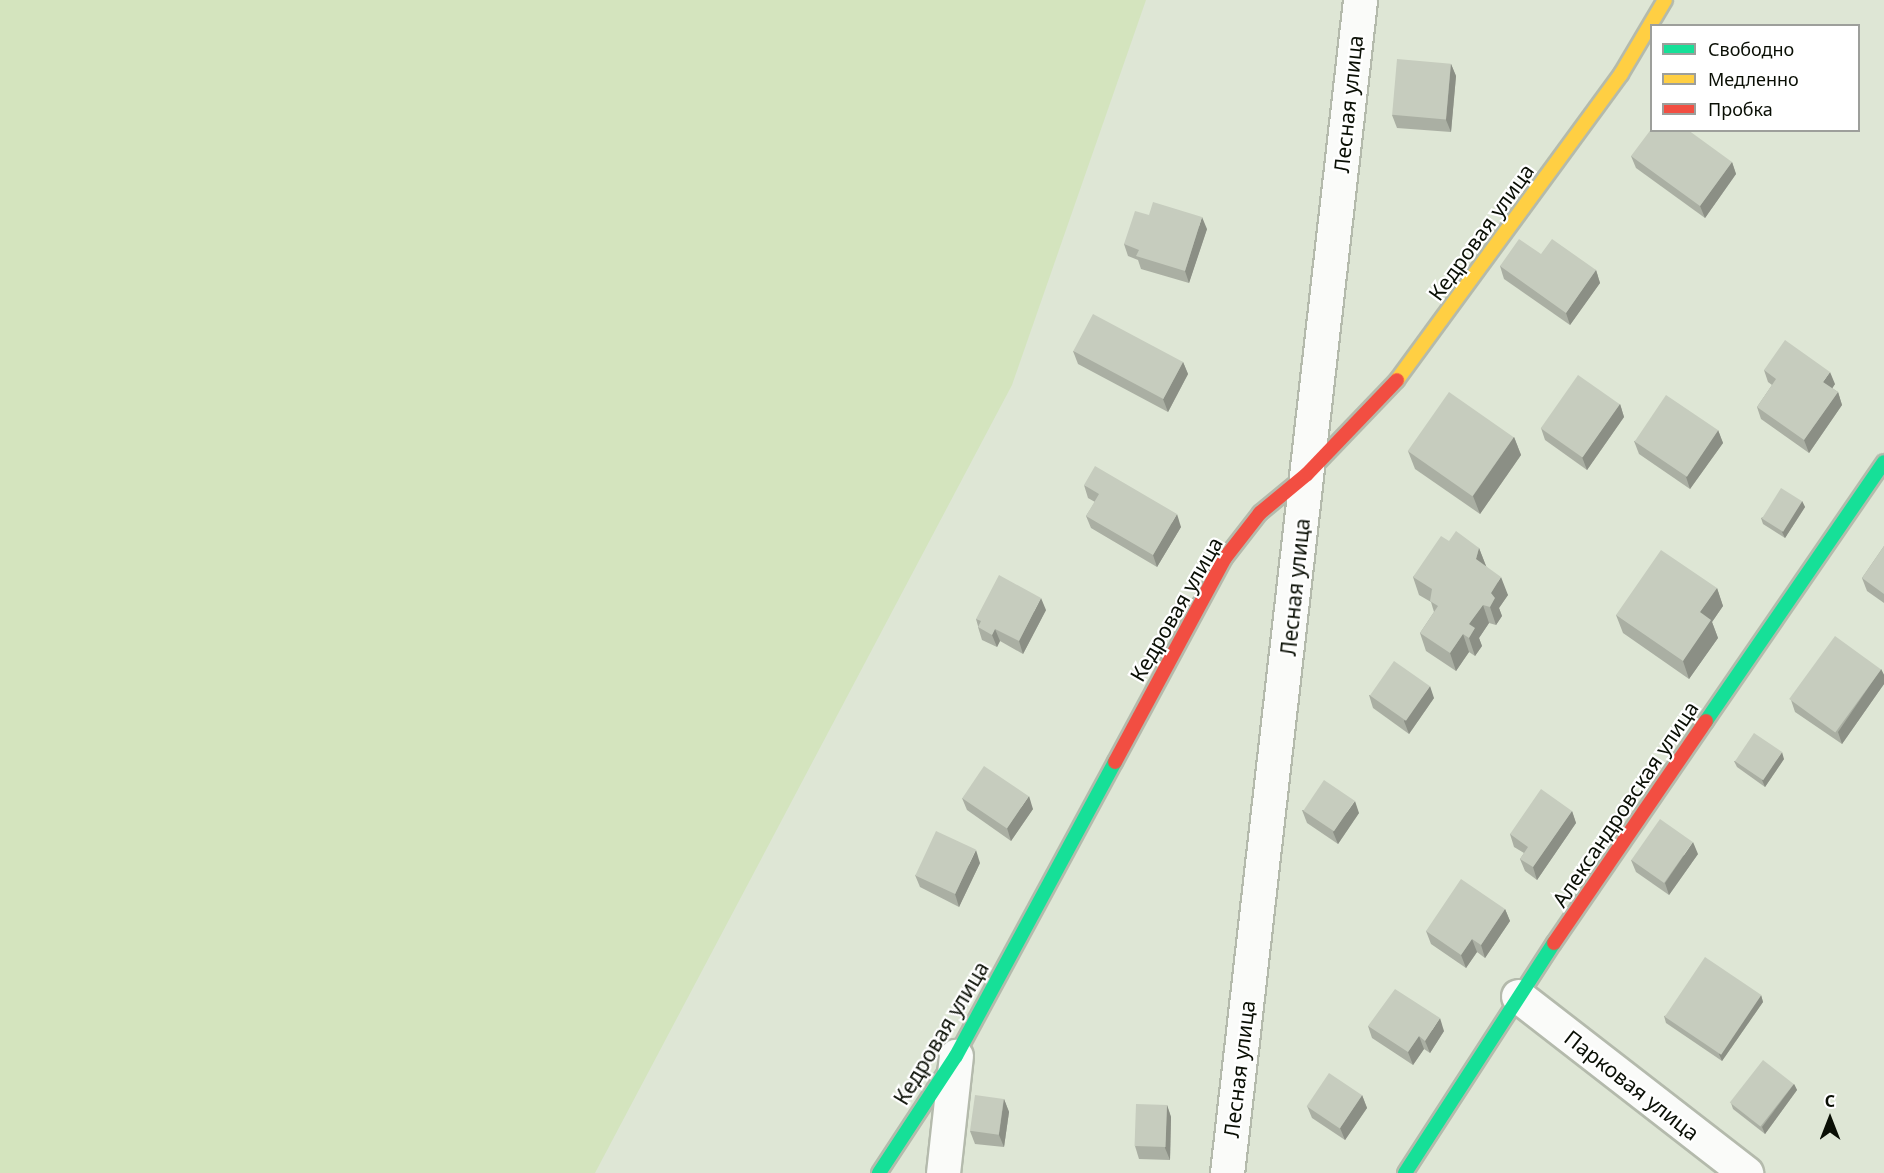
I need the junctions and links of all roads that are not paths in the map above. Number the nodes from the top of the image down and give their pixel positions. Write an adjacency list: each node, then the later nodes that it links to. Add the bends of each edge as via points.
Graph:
1 (1360, 0): 6 (street, Лесная улица)
2 (1665, 0): 3 (street, Кедровая улица)
3 (1651, 24)
4 (1650, 25): 6 (street, Кедровая улица, via 1621,74 1475,278 1382,399)
5 (1884, 462): 7 (street, Александровская улица)
6 (1307, 474): 8 (street, Кедровая улица, via 1260,513 1225,558); 11 (street, Лесная улица)
7 (1518, 996): 12 (street, Александровская улица); 13 (street, Парковая улица)
8 (956, 1056): 9 (street, Кедровая улица); 10 (street)
9 (879, 1173)
10 (943, 1173)
11 (1227, 1173)
12 (1405, 1173)
13 (1746, 1173)

